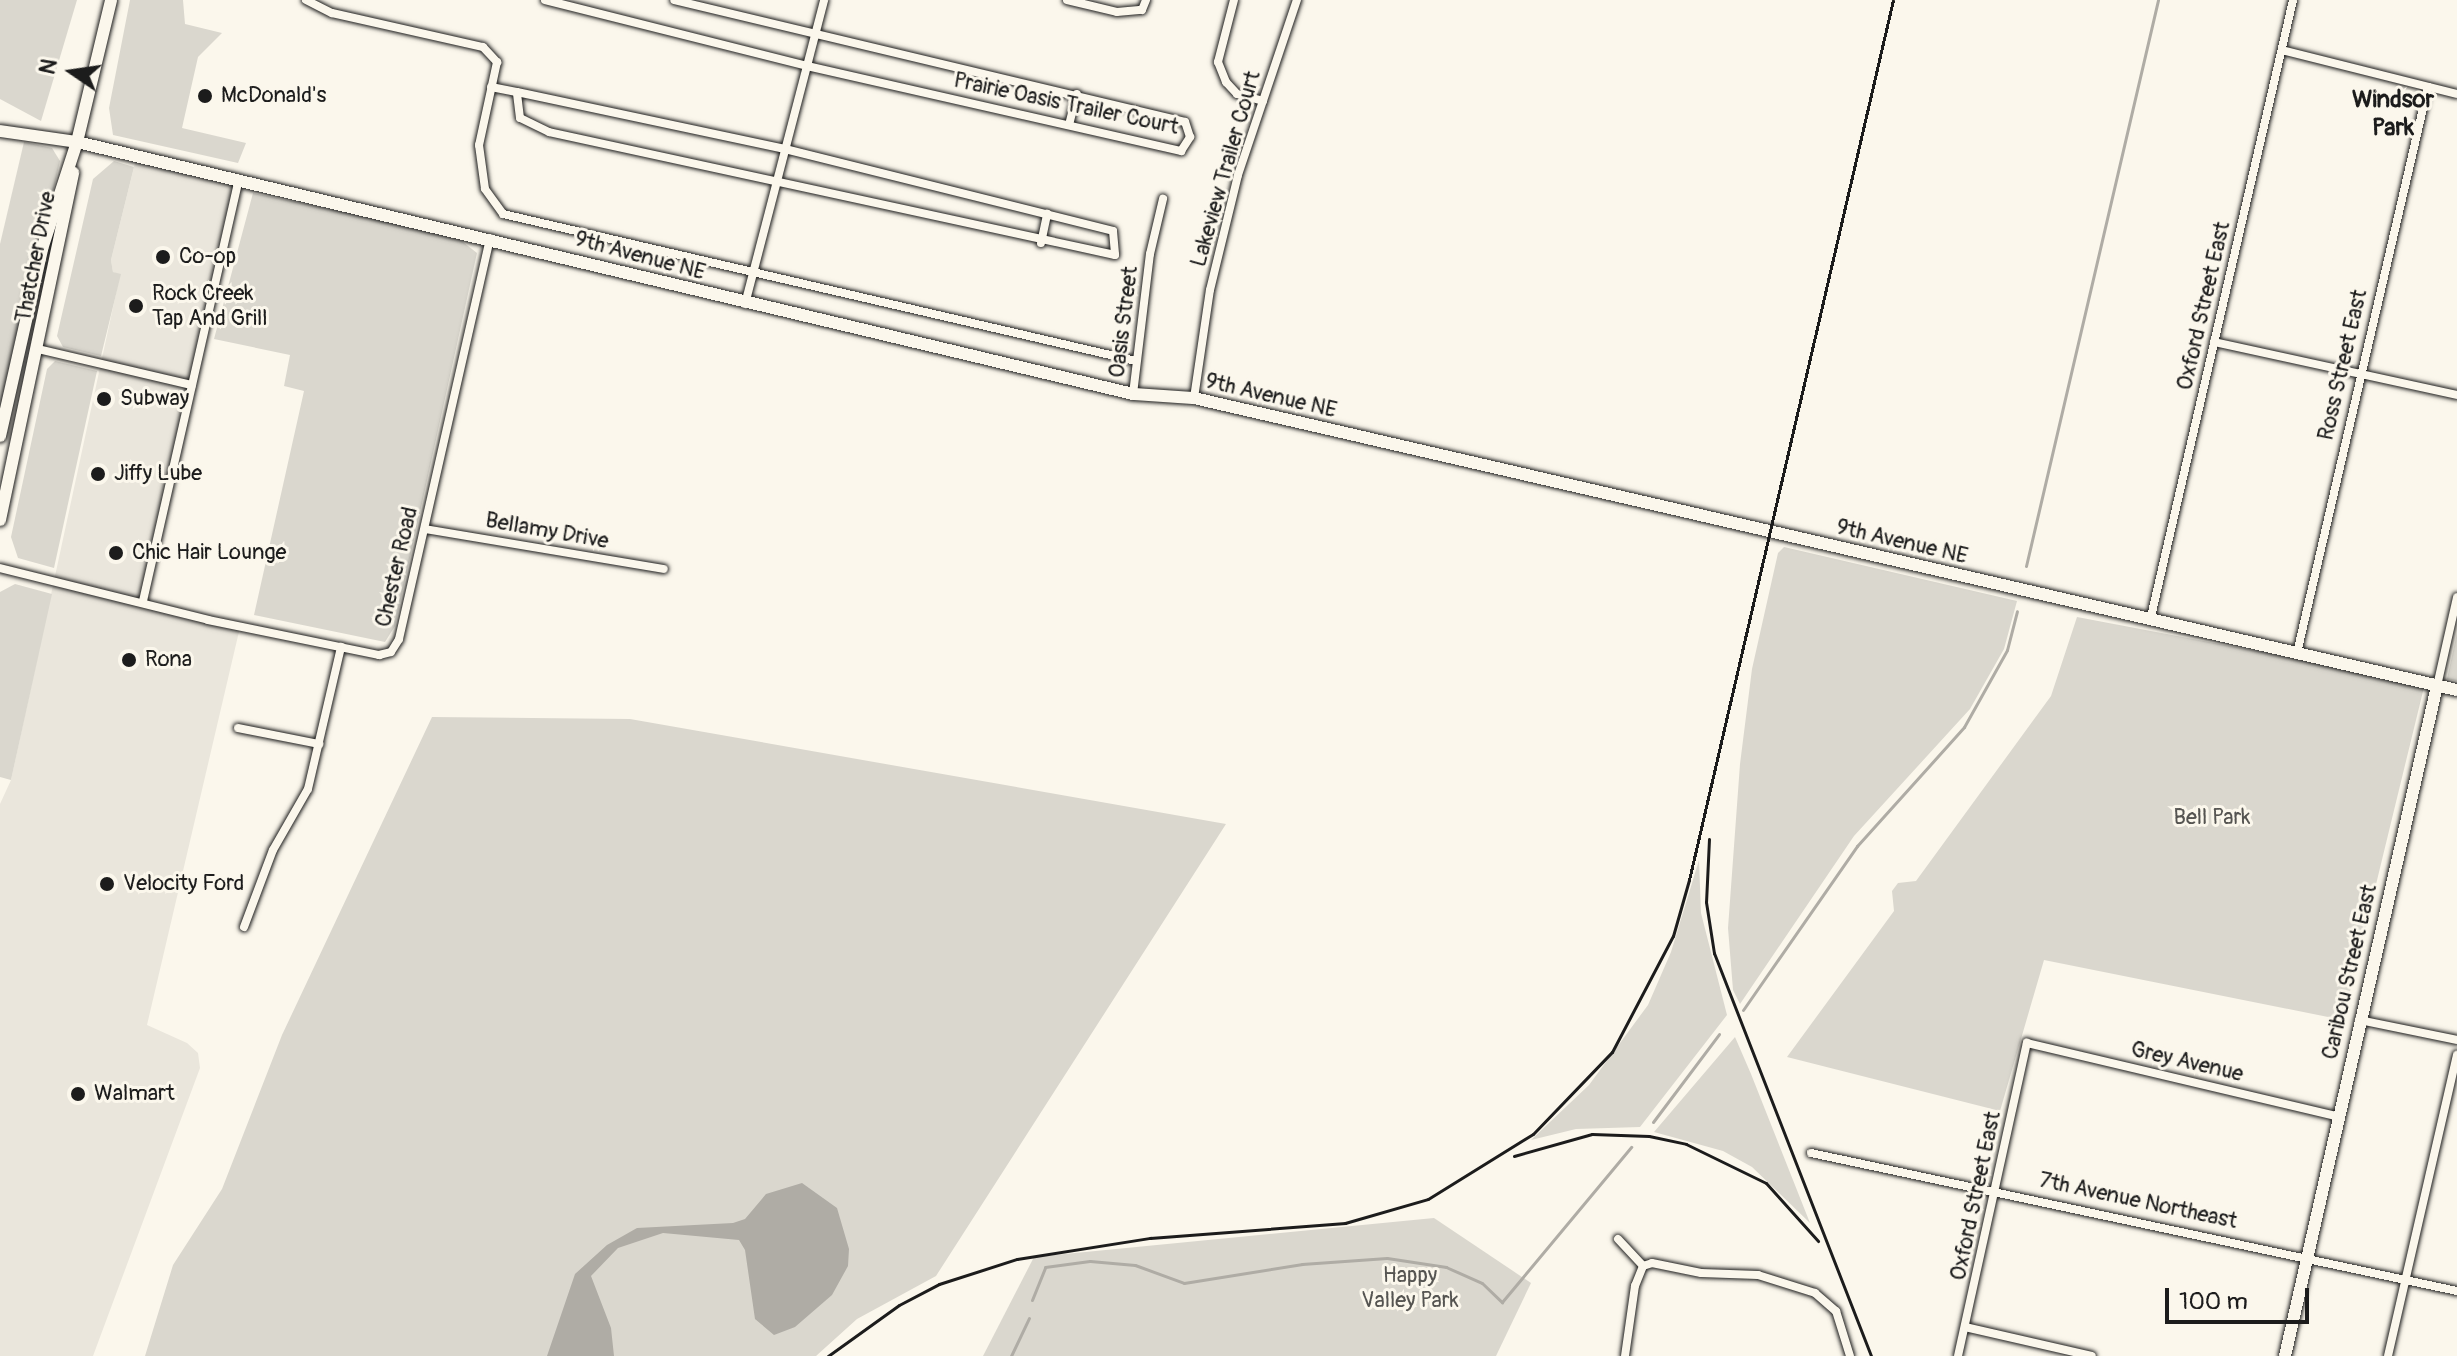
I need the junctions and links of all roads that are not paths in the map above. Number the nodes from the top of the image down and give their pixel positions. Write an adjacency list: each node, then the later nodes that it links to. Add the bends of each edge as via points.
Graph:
1 (111, 0): 23 (street, Thatcher Drive)
2 (306, 0): 15 (street, via 332,13 483,47 497,62)
3 (545, 0): 14 (street, Prairie Oasis Trailer Court)
4 (674, 0): 12 (street, Prairie Oasis Trailer Court)
5 (824, 0): 12 (street)
6 (1067, 0): 11 (street)
7 (1146, 0): 11 (street, via 1142,10)
8 (1234, 0): 20 (street, via 1218,62 1237,94)
9 (1297, 0): 20 (street, Lakeview Trailer Court)
10 (2293, 0): 13 (street, Oxford Street East)
11 (1089, 3)
12 (816, 32): 14 (street); 18 (street, Prairie Oasis Trailer Court)
13 (2282, 50): 16 (street); 33 (street, Oxford Street East)
14 (807, 66): 21 (street, Prairie Oasis Trailer Court); 24 (street)
15 (491, 87): 17 (street); 31 (street, via 479,145 480,170 485,189 503,214)
16 (2428, 87): 19 (street); 36 (street, Ross Street East)
17 (517, 92): 24 (street); 26 (street, via 520,118 549,132)
18 (1077, 94): 21 (street); 21 (street, Prairie Oasis Trailer Court, via 1185,122 1190,137 1181,151)
19 (2457, 94)
20 (1263, 101): 40 (street, Lakeview Trailer Court, via 1210,290)
21 (1069, 125)
22 (0, 131): 23 (street, 9th Avenue NE)
23 (77, 142): 25 (street, 9th Avenue NE); 34 (street, Thatcher Drive, via 67,217); 41 (street, Thatcher Drive, via 42,249)
24 (785, 149): 26 (street); 28 (street)
25 (239, 179): 29 (street, 9th Avenue NE); 37 (street)
26 (774, 182): 30 (street); 31 (street)
27 (1163, 199): 35 (street, Oasis Street)
28 (1047, 214): 30 (street); 30 (street, via 1113,231 1115,255)
29 (490, 237): 32 (street, 9th Avenue NE); 43 (street, Chester Road)
30 (1041, 243)
31 (752, 272): 32 (street); 35 (street)
32 (745, 304): 38 (street, 9th Avenue NE)
33 (2214, 342): 36 (street); 48 (street, Oxford Street East)
34 (38, 349): 37 (street); 42 (street, Thatcher Drive)
35 (1136, 361): 38 (street, Oasis Street)
36 (2359, 372): 39 (street); 50 (street, Ross Street East)
37 (192, 385): 47 (street)
38 (1133, 394): 40 (street, 9th Avenue NE)
39 (2457, 395)
40 (1194, 398): 48 (street, 9th Avenue NE)
41 (0, 436)
42 (0, 520)
43 (425, 529): 45 (street, Bellamy Drive); 49 (street, Chester Road, via 399,639 391,652 379,655)
44 (0, 568): 47 (street, Chester Road)
45 (664, 569)
46 (2457, 597): 51 (street, Caribou Street East)
47 (143, 601): 49 (street, Chester Road)
48 (2150, 621): 50 (street, 9th Avenue NE)
49 (341, 647): 54 (street)
50 (2297, 653): 51 (street, 9th Avenue NE)
51 (2437, 686): 52 (street, 9th Avenue NE); 56 (street, Caribou Street East)
52 (2457, 690)
53 (238, 728): 54 (street)
54 (319, 744): 55 (street, via 304,800 273,850)
55 (244, 927)
56 (2359, 1020): 57 (street); 60 (street, Caribou Street East)
57 (2457, 1040)
58 (2027, 1043): 60 (street, Grey Avenue); 62 (street, Oxford Street East)
59 (2457, 1055): 66 (street)
60 (2339, 1117): 64 (street, Caribou Street East)
61 (1811, 1153): 62 (street, 7th Avenue Northeast)
62 (1994, 1188): 64 (street, 7th Avenue Northeast); 68 (street, Oxford Street East)
63 (1618, 1239): 65 (street)
64 (2307, 1256): 66 (street, 7th Avenue Northeast); 73 (street, Caribou Street East)
65 (1643, 1266): 69 (street); 70 (street, via 1758,1275 1815,1293 1836,1311)
66 (2406, 1279): 67 (street, 7th Avenue Northeast); 74 (street)
67 (2457, 1291)
68 (1965, 1327): 71 (street, Oxford Street East); 72 (street)
69 (1625, 1356)
70 (1850, 1356)
71 (1958, 1356)
72 (2092, 1356)
73 (2285, 1356)
74 (2388, 1356)

